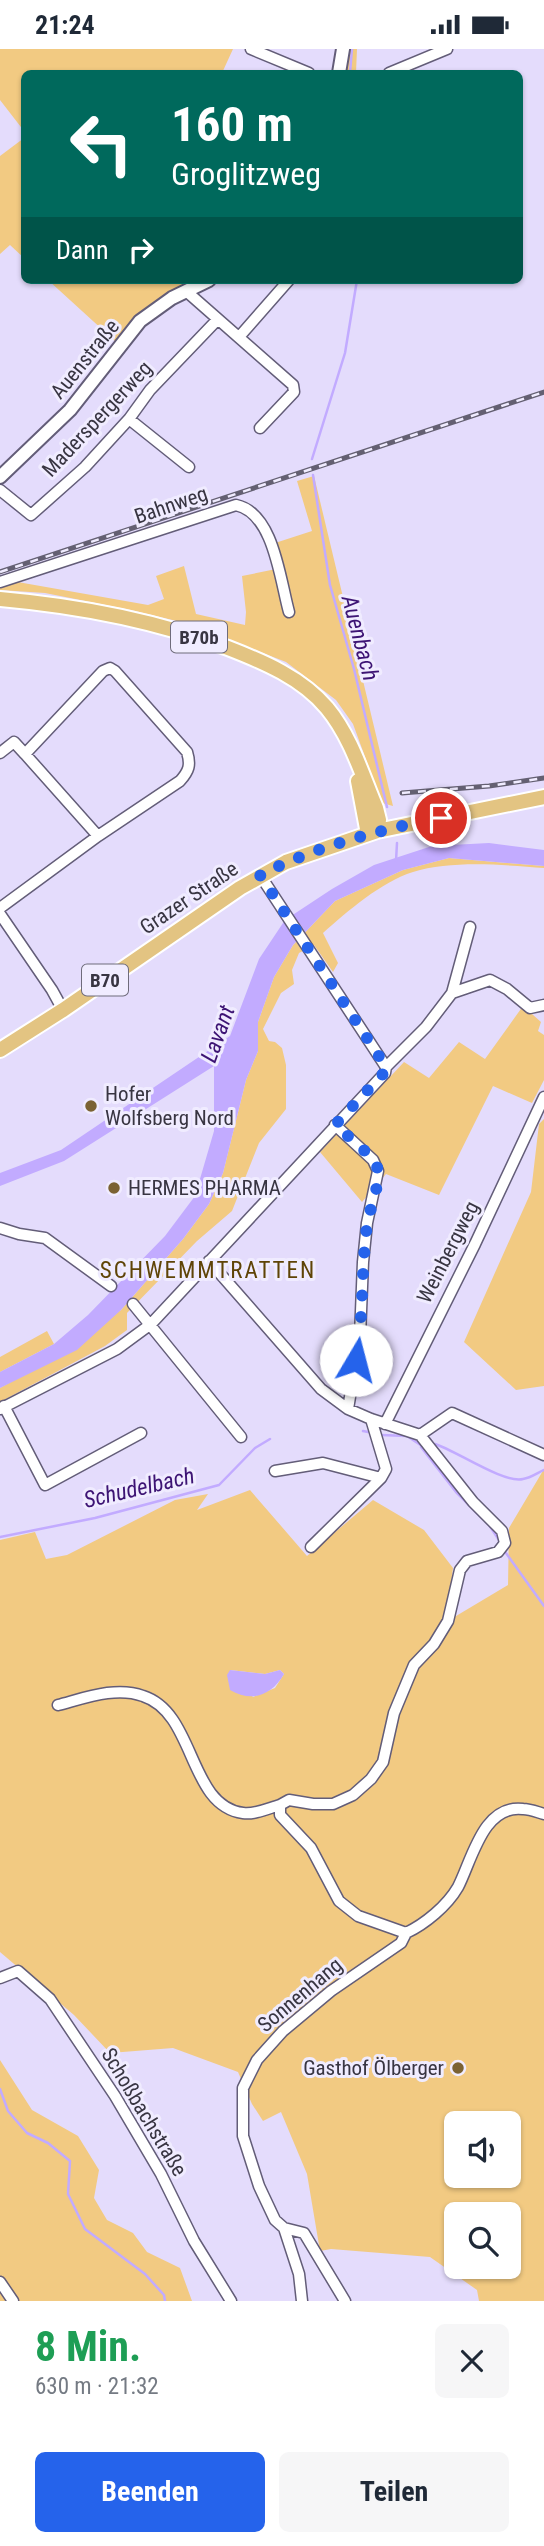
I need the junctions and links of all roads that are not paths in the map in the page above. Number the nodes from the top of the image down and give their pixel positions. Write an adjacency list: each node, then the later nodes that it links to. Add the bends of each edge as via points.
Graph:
1 (251, 49): 4 (street)
2 (343, 49): 5 (street)
3 (447, 49): 6 (street)
4 (302, 70)
5 (340, 70)
6 (396, 70)
7 (201, 284): 9 (street, Auenstraße)
8 (285, 284): 11 (street)
9 (186, 291): 10 (street); 15 (street, Auenstraße, via 141,321 70,410)
10 (218, 319): 11 (street); 12 (street, Maderspergerweg, via 150,390)
11 (239, 337): 13 (street, via 293,385 293,392)
12 (129, 419): 14 (street); 16 (street, Maderspergerweg, via 31,515)
13 (260, 428)
14 (188, 467)
15 (0, 477)
16 (0, 490)
17 (0, 582): 19 (street, Bahnweg, via 236,505 249,510 268,532)
18 (0, 599): 22 (main road, B70b, via 115,614 188,633 251,657 314,693 342,728)
19 (289, 612)
20 (0, 753): 21 (street, via 14,743)
21 (25, 754): 27 (street); 27 (street, via 110,668 187,752 190,768 180,781)
22 (354, 755): 24 (main road, B70b); 26 (main road, B70b)
23 (544, 797): 25 (main road, Grazer Straße / B70)
24 (376, 809): 25 (main road, via 391,817); 26 (main road, B70b, via 379,820)
25 (441, 818): 26 (main road, Grazer Straße / B70)
26 (372, 832): 28 (main road, Grazer Straße / B70)
27 (97, 836): 29 (street)
28 (260, 875): 34 (main road, Grazer Straße / B70); 36 (street)
29 (0, 908)
30 (0, 914): 34 (street)
31 (470, 927): 32 (street)
32 (452, 993): 33 (street, via 489,980 530,1008); 36 (street)
33 (544, 1005)
34 (63, 1010): 35 (main road, Grazer Straße / B70)
35 (0, 1050)
36 (386, 1067): 38 (street)
37 (544, 1097): 47 (street, Weinbergweg)
38 (335, 1125): 40 (street); 45 (street, via 373,1160 378,1171 367,1223 360,1336)
39 (0, 1228): 41 (street, via 45,1238)
40 (209, 1261): 43 (street); 45 (street, via 321,1389)
41 (111, 1286)
42 (133, 1304): 43 (street)
43 (151, 1324): 44 (street, via 117,1349); 50 (street)
44 (2, 1408): 48 (street, via 45,1485)
45 (348, 1409): 46 (street)
46 (371, 1419): 47 (street); 53 (street, via 386,1469)
47 (385, 1424): 49 (street)
48 (141, 1433)
49 (420, 1434): 51 (street, via 452,1413); 56 (street, via 502,1531 505,1543 498,1552 467,1561 460,1570 449,1621 414,1665 394,1713 383,1762 371,1779 333,1804 289,1800)
50 (241, 1437)
51 (544, 1455)
52 (275, 1471): 53 (street, via 323,1463)
53 (381, 1478): 54 (street)
54 (311, 1546)
55 (58, 1705): 56 (street, via 105,1693 141,1695 160,1703 174,1719 219,1804 244,1814)
56 (280, 1805): 58 (street, via 280,1815 311,1848 339,1901 358,1916)
57 (544, 1814): 58 (street, Sonnenhang, via 520,1808 499,1814 481,1836 457,1889 422,1925)
58 (405, 1933): 60 (street, Sonnenhang, via 401,1943 283,2031 257,2060 243,2088 243,2136 259,2186 275,2220)
59 (0, 1978): 63 (street, Schoßbachstraße, via 18,1972 50,1999 115,2097)
60 (284, 2228): 64 (street, Sonnenhang, via 299,2274); 65 (street, via 304,2233)
61 (0, 2282): 62 (street)
62 (13, 2301)
63 (231, 2301)
64 (302, 2301)
65 (345, 2301)

